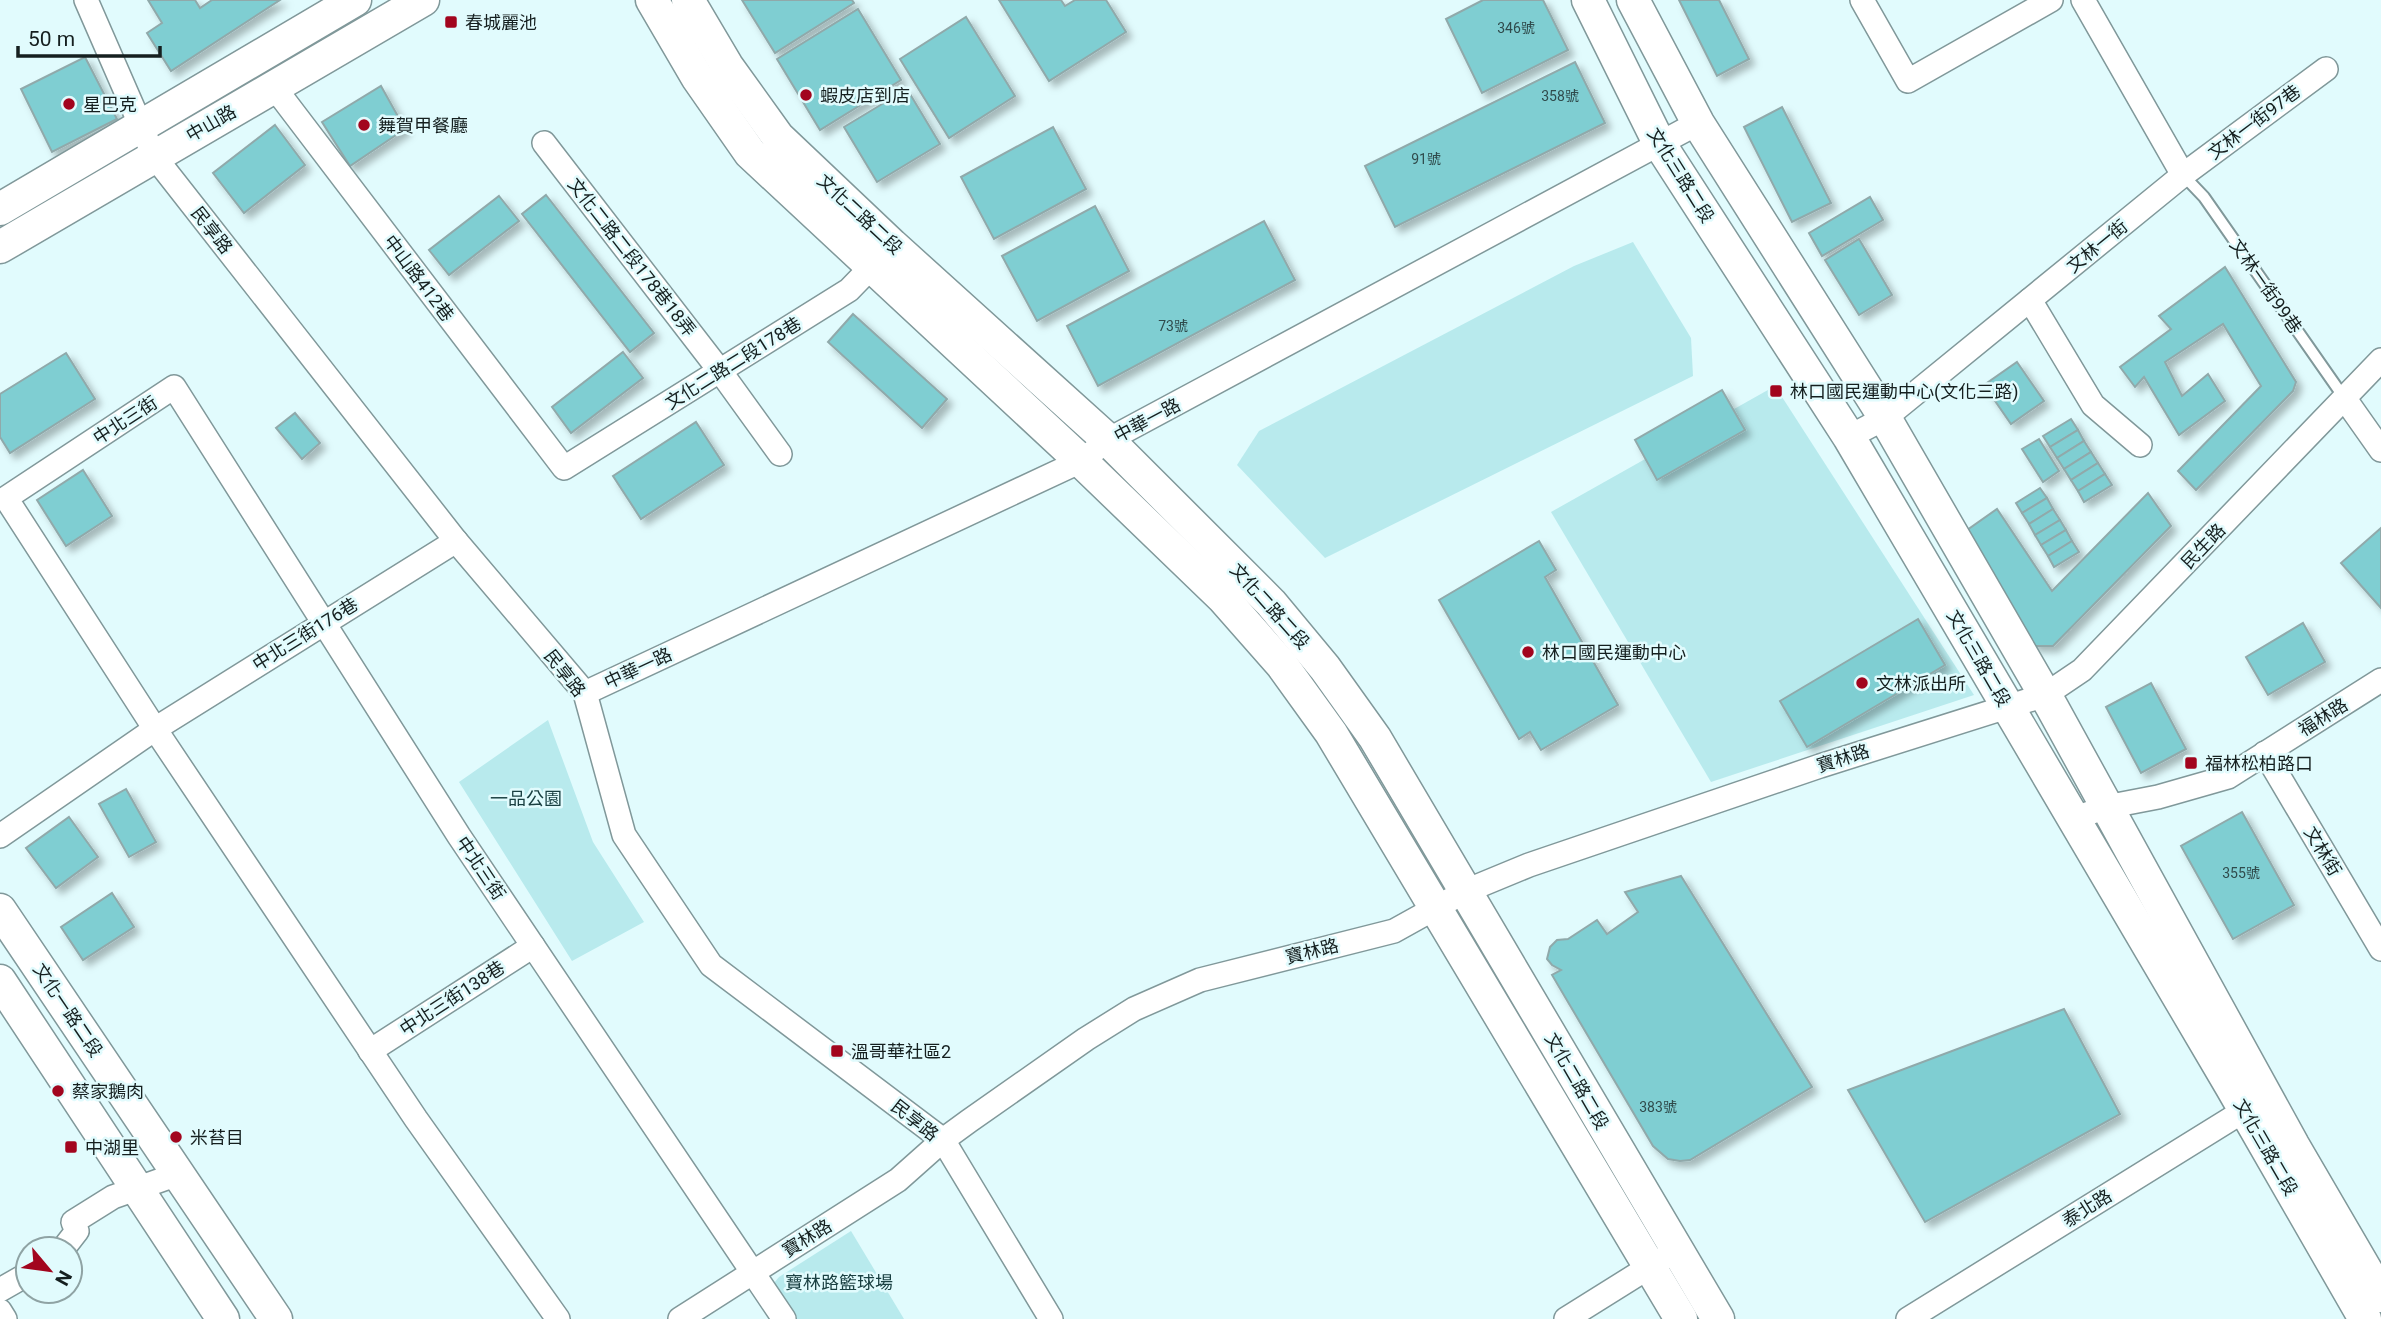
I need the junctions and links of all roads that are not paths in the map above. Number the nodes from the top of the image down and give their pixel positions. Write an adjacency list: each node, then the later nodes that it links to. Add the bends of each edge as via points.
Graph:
1 (86, 0): 14 (street, 民享路)
2 (355, 0): 14 (street, 中山路)
3 (423, 0): 12 (street, 中山路)
4 (652, 0): 21 (street, 文化二路二段, via 697,77 750,153)
5 (688, 0): 21 (street, 文化二路二段, via 727,66 778,137)
6 (1588, 0): 16 (street, 文化三路二段)
7 (1633, 0): 13 (street, 文化三路二段)
8 (1862, 0): 9 (street, via 1908,80)
9 (2051, 0)
10 (2083, 0): 18 (street)
11 (2326, 69): 18 (street, 文林一街97巷)
12 (274, 87): 17 (street, 中山路); 33 (street, 中山路412巷)
13 (1698, 122): 16 (street, 中華一路); 26 (street, 文化三路二段)
14 (142, 127): 17 (street, 民享路); 19 (street, 中山路)
15 (544, 143): 24 (street, 文化二路二段178巷18弄)
16 (1659, 143): 27 (street, 文化三路二段); 28 (street, 中華一路)
17 (154, 156): 20 (street, 中山路); 34 (street, 民享路)
18 (2183, 175): 22 (street, 文林一街); 25 (lane, 文林一街99巷, via 2204,197)
19 (0, 209)
20 (0, 247)
21 (882, 256): 24 (street, 文化二路二段178巷, via 849,290); 28 (street, 文化二路二段); 32 (street, 文化二路二段)
22 (2030, 300): 26 (street, 文林一街); 29 (street, via 2093,405)
23 (2381, 360): 25 (street, 民生路)
24 (720, 371): 31 (street, 文化二路二段178巷18弄); 33 (street, 文化二路二段178巷)
25 (2344, 399): 30 (street); 38 (street, 民生路, via 2082,670)
26 (1885, 418): 27 (street, 文林一街); 38 (street, 文化三路二段)
27 (1849, 437): 39 (street, 文化三路二段)
28 (1108, 440): 32 (street, 中華一路); 45 (street, 文化二路二段, via 1271,603 1325,668 1375,738)
29 (2140, 445)
30 (2381, 450)
31 (780, 454)
32 (1081, 461): 37 (street, 中華一路); 46 (street, 文化二路二段, via 1223,598 1282,665 1331,733)
33 (564, 468)
34 (456, 541): 35 (street, 中北三街176巷); 37 (street, 民享路)
35 (323, 622): 40 (street, 中北三街176巷); 40 (street, 中北三街, via 174,387 6,498); 48 (street, 中北三街)
36 (2381, 680): 41 (street, 福林路)
37 (585, 693): 53 (street, 民享路, via 624,835 711,965)
38 (2045, 695): 39 (street, 民生路); 42 (street, 文化三路二段)
39 (2007, 706): 43 (street, 文化三路二段); 45 (street, 寶林路, via 1542,861)
40 (155, 729): 44 (street, 中北三街176巷); 51 (street, 中北三街)
41 (2265, 753): 42 (street, 福林路, via 2228,777); 49 (street, 文林街)
42 (2106, 807): 43 (street, 福林路); 52 (street, 文化三路二段)
43 (2073, 819): 52 (street, 文化三路二段)
44 (0, 836)
45 (1466, 891): 46 (street, 寶林路); 57 (street, 文化二路二段)
46 (1436, 906): 53 (street, 寶林路, via 1394,931 1200,980 1134,1009); 58 (street, 文化二路二段)
47 (0, 910): 54 (street, 文化一路二段)
48 (533, 946): 51 (street, 中北三街138巷); 59 (street, 中北三街)
49 (2381, 949)
50 (0, 981): 55 (street)
51 (370, 1051): 65 (street, 中北三街)
52 (2256, 1103): 60 (street, 文化三路二段); 72 (street, 泰北路); 73 (street, 文化三路二段)
53 (943, 1140): 59 (street, 寶林路, via 898,1180); 68 (street, 民享路)
54 (178, 1174): 55 (street); 64 (street, 文化一路二段)
55 (137, 1188): 56 (street, via 73,1222); 63 (street)
56 (74, 1235)
57 (1677, 1250): 58 (street); 71 (street, 文化二路二段)
58 (1649, 1268): 69 (street); 70 (street, 文化二路二段)
59 (752, 1272): 66 (street, 寶林路); 67 (street, 中北三街)
60 (2381, 1296)
61 (0, 1311): 62 (street)
62 (5, 1319)
63 (223, 1319)
64 (276, 1319)
65 (558, 1319)
66 (680, 1319)
67 (784, 1319)
68 (1051, 1319)
69 (1566, 1319)
70 (1681, 1319)
71 (1718, 1319)
72 (1908, 1319)
73 (2365, 1319)

